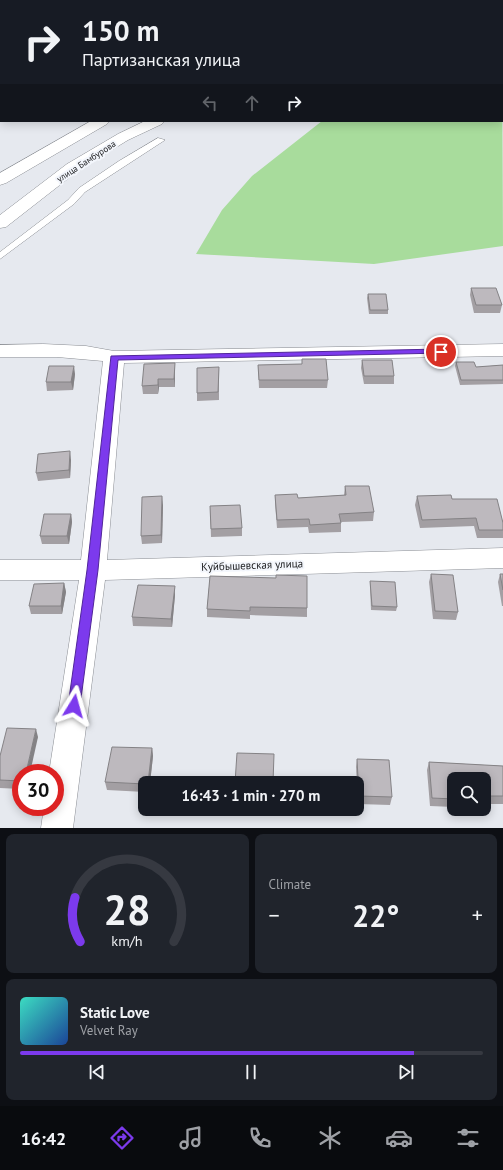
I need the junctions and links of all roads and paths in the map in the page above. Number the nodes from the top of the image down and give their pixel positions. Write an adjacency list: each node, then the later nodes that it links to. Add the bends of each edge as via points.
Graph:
1 (100, 122): 4 (street)
2 (155, 122): 5 (street, улица Бамбурова, via 123,137 72,167)
3 (161, 140): 6 (lane, via 82,190 71,202)
4 (0, 180)
5 (0, 223)
6 (0, 256)
7 (503, 350): 9 (street)
8 (0, 351): 9 (street, via 88,351)
9 (114, 357): 12 (street)
10 (503, 558): 12 (street, Куйбышевская улица)
11 (0, 570): 12 (street, Куйбышевская улица)
12 (93, 570): 13 (street)
13 (57, 828)

